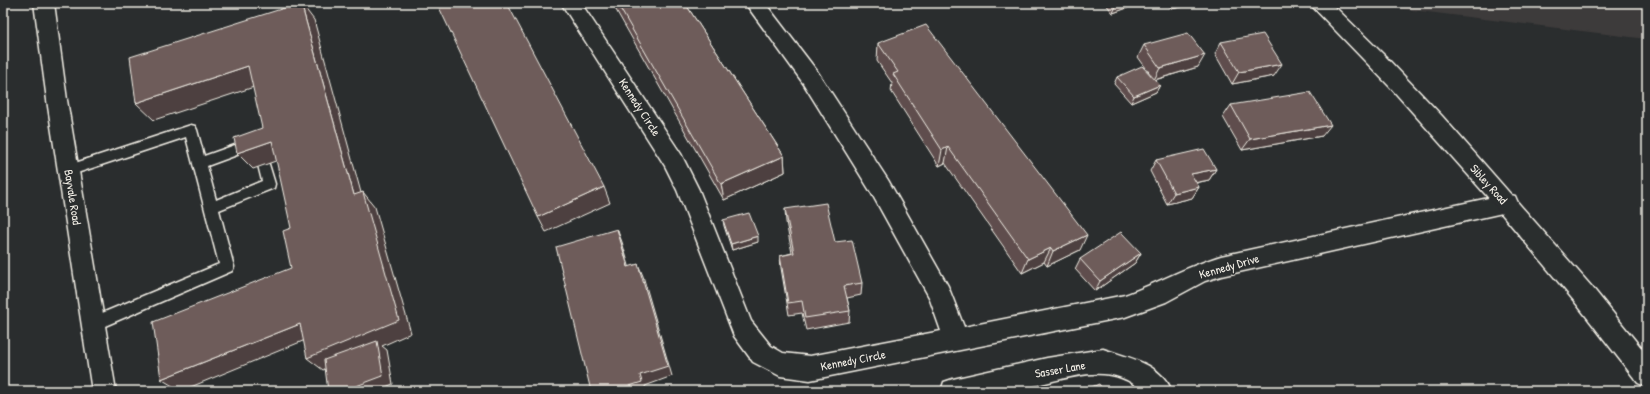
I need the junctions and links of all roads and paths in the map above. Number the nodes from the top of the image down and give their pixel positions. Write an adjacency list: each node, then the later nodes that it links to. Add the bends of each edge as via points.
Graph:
1 (44, 3): 8 (street, Bayvale Road)
2 (571, 3): 12 (street, Kennedy Circle, via 667,148 688,190 742,328 762,354 780,364 810,368)
3 (755, 3): 12 (street, via 810,77 880,187 940,294)
4 (1320, 3): 9 (street, Sibley Road, via 1404,88)
5 (260, 150): 6 (lane, via 258,142)
6 (199, 163): 8 (lane, via 191,130); 10 (lane)
7 (264, 165): 10 (lane, via 269,184)
8 (68, 172): 11 (street, Bayvale Road)
9 (1507, 203): 12 (street, Kennedy Drive, via 1221,266 1199,273 1158,294 1126,306); 13 (street, Sibley Road)
10 (212, 207): 11 (lane, via 227,267)
11 (93, 324): 14 (street, Bayvale Road)
12 (956, 339)
13 (1647, 375)
14 (104, 391)
15 (953, 391): 16 (street, Sasser Lane, via 1047,370 1103,361 1140,373)
16 (1160, 391)

